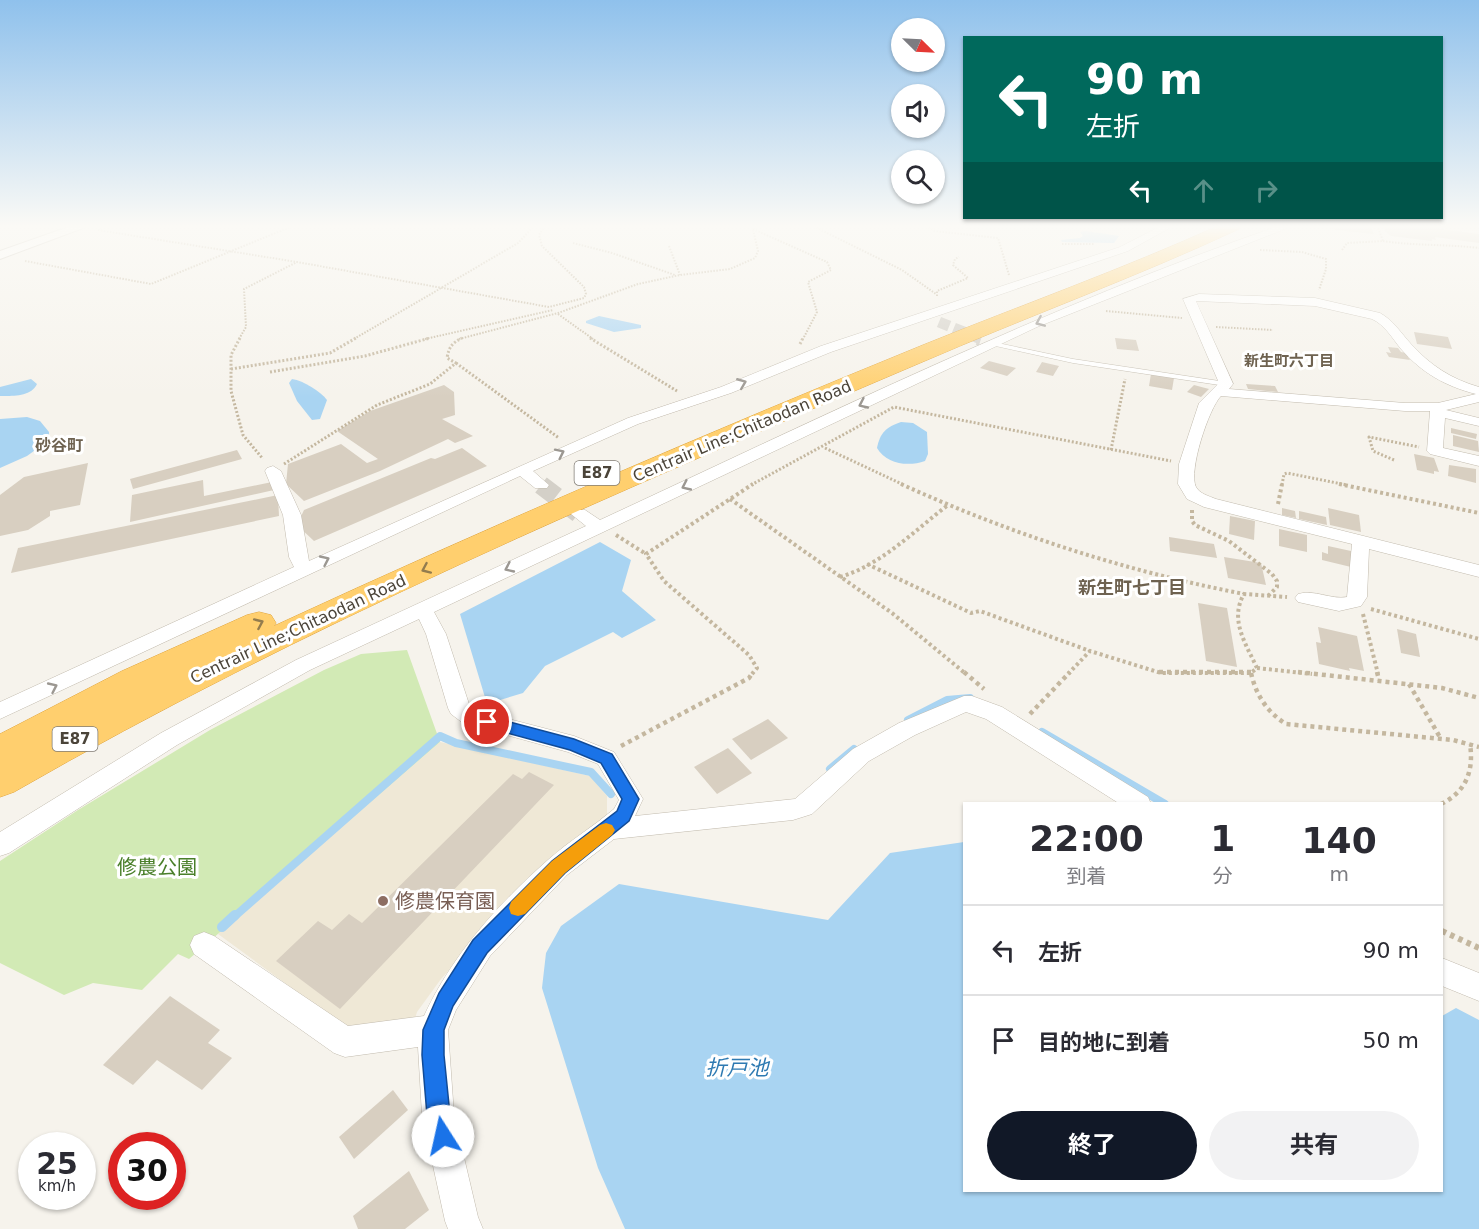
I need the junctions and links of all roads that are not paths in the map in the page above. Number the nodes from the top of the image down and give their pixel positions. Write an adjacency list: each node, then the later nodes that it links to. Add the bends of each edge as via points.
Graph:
1 (1026, 282): 5 (street)
2 (1065, 282): 24 (highway, Centrair Line;Chitaodan Road / E87, one-way to 2, via 777,396)
3 (1099, 282): 25 (highway, Centrair Line;Chitaodan Road / E87, one-way to 25, via 706,444 385,587)
4 (1130, 282): 7 (street, one-way to 7)
5 (924, 315): 6 (street); 15 (street, one-way to 5, via 633,421)
6 (939, 322)
7 (987, 341): 8 (lane, via 1073,362); 18 (street, one-way to 18)
8 (1223, 388): 9 (street, via 1188,299 1192,297 1315,302 1384,320 1423,366 1448,381); 11 (street); 19 (street, via 1206,403 1187,464 1186,484 1197,497)
9 (1479, 391)
10 (1479, 398): 11 (street)
11 (1438, 410): 12 (street); 13 (street, via 1435,451)
12 (1479, 422)
13 (1479, 461)
14 (273, 471): 20 (street, via 292,515 298,557)
15 (523, 471): 16 (street); 20 (street, one-way to 15)
16 (541, 485)
17 (579, 514): 18 (street)
18 (598, 526): 23 (street, one-way to 23)
19 (1361, 541): 21 (street); 22 (street, via 1358,604)
20 (304, 570): 26 (street, one-way to 20)
21 (1479, 571)
22 (1305, 598)
23 (421, 609): 32 (street, via 436,634 459,708 471,717 574,745 606,758 631,799 623,816); 33 (street, via 303,665 169,738)
24 (217, 642): 27 (highway, via 183,645); 28 (highway, Centrair Line;Chitaodan Road / E87, via 135,680)
25 (151, 699): 29 (highway, Centrair Line;Chitaodan Road / E87); 30 (highway, via 133,717)
26 (0, 711)
27 (0, 738)
28 (0, 752)
29 (0, 781)
30 (0, 795)
31 (1136, 802): 32 (street, via 994,713 964,704 861,755 803,807)
32 (608, 829): 37 (street, via 558,867 480,947 446,1000)
33 (0, 845)
34 (204, 945): 37 (street, via 345,1042)
35 (1443, 972): 36 (street)
36 (1479, 987)
37 (433, 1030): 38 (street, via 438,1115)
38 (466, 1229)

